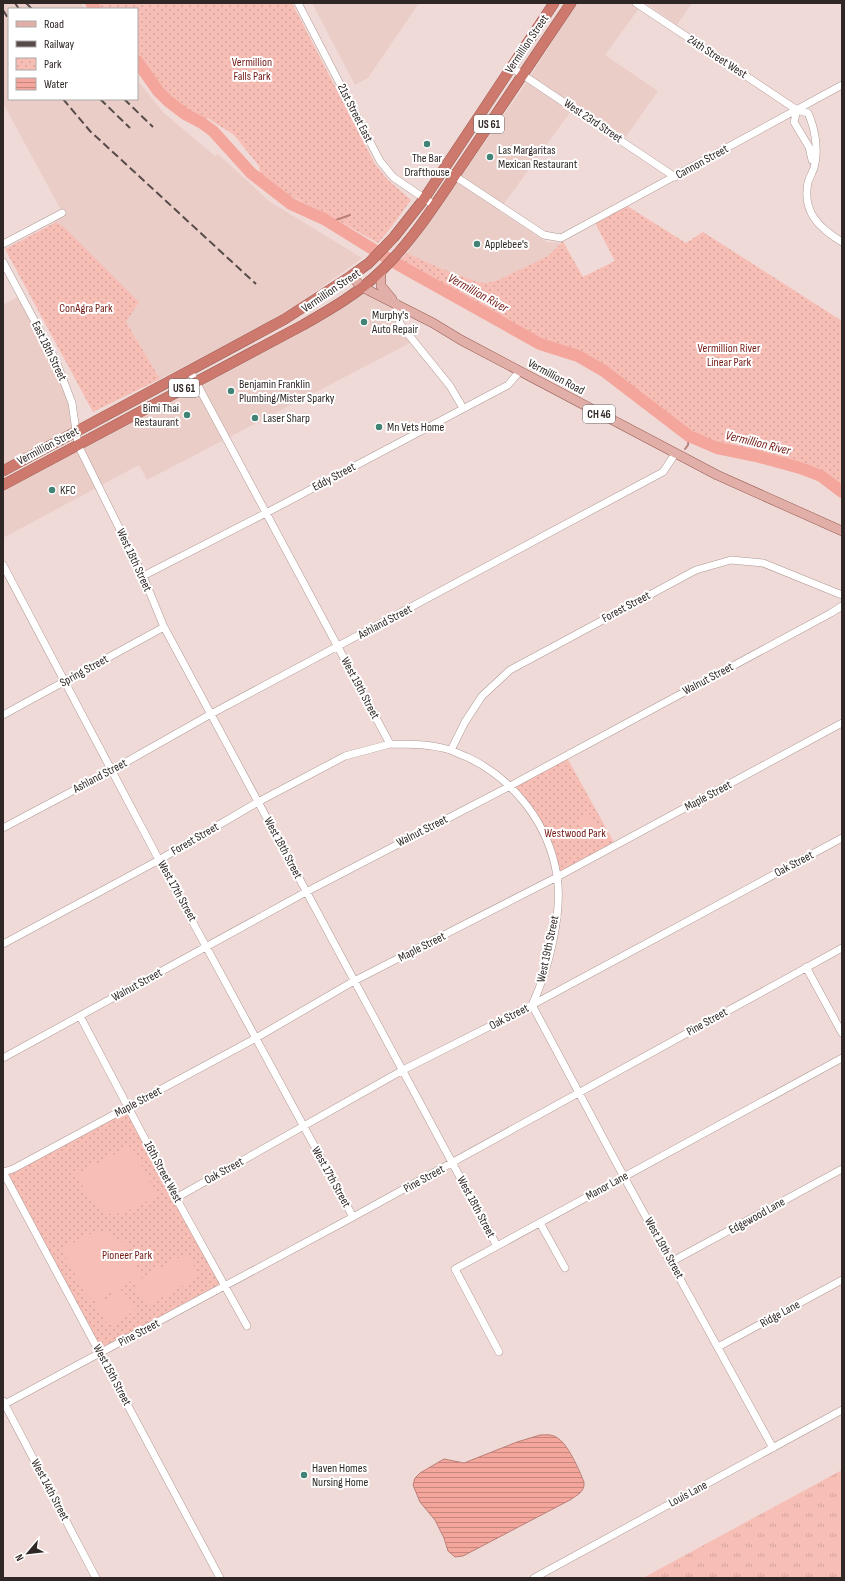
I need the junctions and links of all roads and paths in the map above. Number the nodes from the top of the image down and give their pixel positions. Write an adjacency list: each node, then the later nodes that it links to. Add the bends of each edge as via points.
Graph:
1 (298, 3): 13 (street, 21st Street East, via 380,161 393,178)
2 (554, 3): 5 (highway, Vermillion Street / US 61)
3 (571, 3): 6 (highway, Vermillion Street / US 61)
4 (636, 3): 8 (street, 24th Street West)
5 (511, 67): 6 (street, West 23rd Street); 10 (highway, Vermillion Street / US 61)
6 (523, 74): 11 (highway, Vermillion Street / US 61); 12 (street, West 23rd Street)
7 (842, 85): 8 (street, Cannon Street)
8 (797, 110): 9 (street, via 794,122 809,147); 9 (street, 24th Street West, via 808,113 812,121 816,144); 12 (street, Cannon Street)
9 (814, 167): 16 (street, 24th Street West, via 807,191 810,213 825,231)
10 (444, 169): 11 (street); 13 (highway, Vermillion Street / US 61)
11 (454, 176): 12 (street, Cannon Street, via 544,235 561,238); 14 (highway, Vermillion Street / US 61)
12 (675, 176)
13 (424, 199): 14 (street, 21st Street East); 20 (highway, Vermillion Street / US 61, via 394,237)
14 (434, 205): 19 (highway, Vermillion Street / US 61, via 406,244)
15 (62, 213): 17 (street)
16 (842, 242)
17 (3, 244)
18 (3, 262): 27 (street, East 18th Street, via 56,361 72,403)
19 (381, 271): 21 (highway, Vermillion Street / US 61); 22 (main road, via 380,283 383,290)
20 (351, 276): 21 (main road, Vermillion Road / CH 46); 23 (highway, Vermillion Street / US 61, via 285,320)
21 (362, 287): 22 (main road, Vermillion Road / CH 46); 25 (highway, Vermillion Street / US 61, via 303,325)
22 (396, 303): 24 (main road, Vermillion Road / CH 46); 26 (street, via 400,324 450,386)
23 (190, 371): 25 (street, West 19th Street); 27 (highway, Vermillion Street / US 61)
24 (520, 372): 26 (street, Eddy Street, via 508,385); 29 (main road, Vermillion Road / CH 46)
25 (195, 382): 28 (highway, Vermillion Street / US 61); 32 (street, West 19th Street)
26 (463, 408): 32 (street, Eddy Street)
27 (77, 431): 28 (street, East 18th Street); 30 (highway, Vermillion Street / US 61)
28 (78, 445): 31 (highway, Vermillion Street / US 61); 35 (street, West 18th Street)
29 (675, 454): 33 (main road, Vermillion Road / CH 46); 39 (street, Ashland Street, via 663,472)
30 (3, 471)
31 (3, 485)
32 (266, 513): 35 (street, Eddy Street); 39 (street, West 19th Street)
33 (842, 531)
34 (3, 565): 40 (street, West 17th Street)
35 (143, 576): 38 (street, West 18th Street)
36 (842, 595): 45 (street, Forest Street, via 763,563 731,560 696,570 510,670 482,696)
37 (842, 606): 47 (street, Walnut Street)
38 (164, 627): 40 (street, Spring Street); 41 (street, West 18th Street)
39 (338, 647): 41 (street, Ashland Street); 44 (street, West 19th Street)
40 (65, 682): 42 (street, Spring Street); 46 (street, West 17th Street)
41 (211, 714): 46 (street, Ashland Street); 48 (street, West 18th Street)
42 (3, 715)
43 (842, 723): 52 (street, Maple Street)
44 (390, 744): 45 (street, West 19th Street, via 420,744); 48 (street, Forest Street, via 345,756)
45 (451, 750): 47 (street, West 19th Street, via 482,764)
46 (112, 770): 49 (street, Ashland Street); 51 (street, West 17th Street)
47 (510, 786): 52 (street, West 19th Street, via 529,808 541,828); 53 (street, Walnut Street)
48 (258, 802): 51 (street, Forest Street); 53 (street, West 18th Street)
49 (3, 828)
50 (842, 838): 59 (street, Oak Street)
51 (160, 860): 54 (street, Forest Street); 55 (street, West 17th Street)
52 (557, 877): 58 (street, Maple Street); 59 (street, West 19th Street, via 556,921 541,986)
53 (306, 892): 55 (street, Walnut Street); 58 (street, West 18th Street)
54 (3, 944)
55 (207, 946): 60 (street, Walnut Street); 62 (street, West 17th Street)
56 (842, 948): 57 (street, Pine Street)
57 (806, 967): 61 (street); 66 (street, Pine Street)
58 (354, 981): 62 (street, Maple Street); 65 (street, West 18th Street)
59 (532, 1005): 65 (street, Oak Street); 66 (street, West 19th Street)
60 (80, 1016): 63 (street, Walnut Street); 67 (street, 16th Street West)
61 (842, 1033)
62 (256, 1038): 67 (street, Maple Street); 68 (street, West 17th Street)
63 (3, 1058)
64 (842, 1058): 72 (street, Manor Lane)
65 (403, 1070): 68 (street, Oak Street); 69 (street, West 18th Street)
66 (579, 1094): 69 (street, Pine Street); 72 (street, West 19th Street)
67 (128, 1107): 71 (street, Maple Street); 73 (street, 16th Street West)
68 (303, 1127): 73 (street, Oak Street); 74 (street, West 17th Street)
69 (452, 1163): 74 (street, Pine Street); 76 (street, West 18th Street)
70 (842, 1169): 77 (street, Edgewood Lane)
71 (3, 1172): 84 (street, West 15th Street)
72 (624, 1177): 75 (street, Manor Lane); 77 (street, West 19th Street)
73 (176, 1198): 80 (street, 16th Street West)
74 (353, 1217): 80 (street, Pine Street)
75 (540, 1223): 76 (street, Manor Lane); 78 (street)
76 (497, 1246): 83 (street, Manor Lane, via 455,1269)
77 (671, 1262): 82 (street, West 19th Street)
78 (565, 1268)
79 (842, 1280): 82 (street, Ridge Lane)
80 (226, 1286): 81 (street, 16th Street West); 84 (street, Pine Street)
81 (247, 1326)
82 (718, 1347): 87 (street, West 19th Street)
83 (499, 1352)
84 (100, 1353): 85 (street, Pine Street); 89 (street, West 15th Street)
85 (4, 1404): 88 (street, West 14th Street)
86 (842, 1410): 87 (street, Louis Lane)
87 (773, 1448): 90 (street, Louis Lane)
88 (96, 1578)
89 (220, 1578)
90 (534, 1578)

